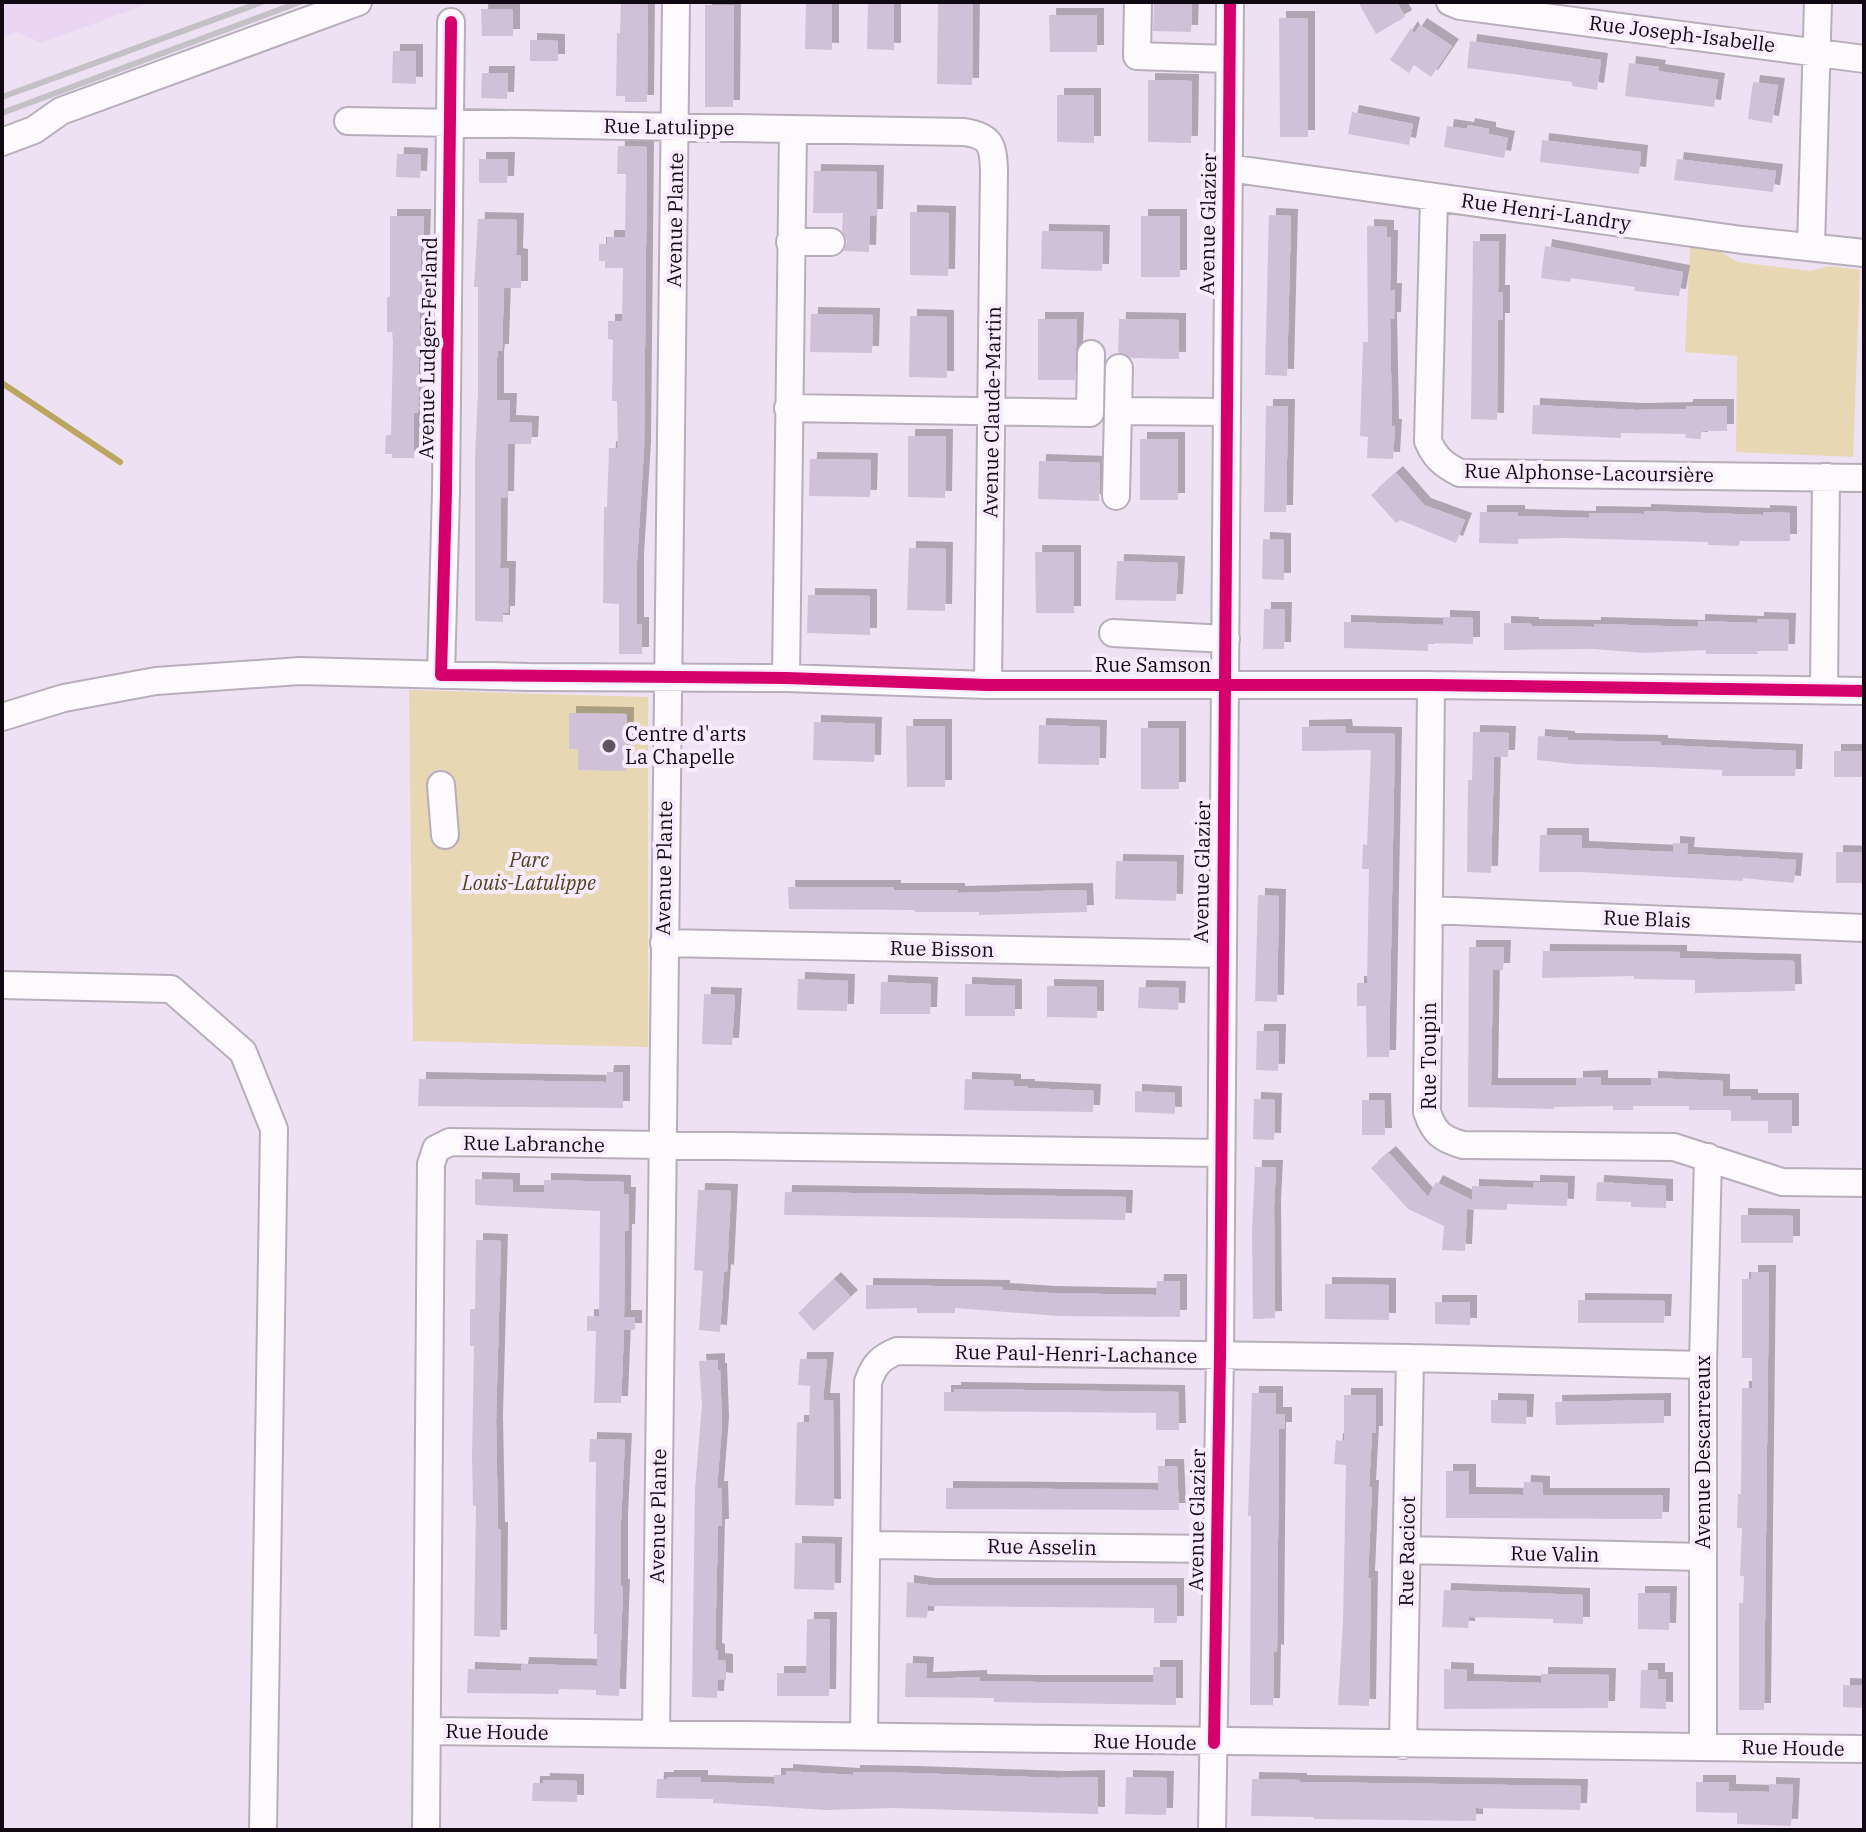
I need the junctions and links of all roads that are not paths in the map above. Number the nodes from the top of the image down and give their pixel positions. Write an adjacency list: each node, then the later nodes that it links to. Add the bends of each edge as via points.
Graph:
1 (358, 2): 17 (street, via 61,111 34,130)
2 (676, 2): 14 (street, Avenue Plante)
3 (1138, 2): 10 (street, via 1137,56)
4 (1230, 2): 10 (street, Avenue Glazier)
5 (1450, 2): 7 (street, Rue Joseph-Isabelle)
6 (1818, 2): 9 (street)
7 (1622, 14): 9 (street, Rue Joseph-Isabelle)
8 (451, 22): 13 (street, Avenue Ludger-Ferland)
9 (1819, 52): 11 (street, Rue Joseph-Isabelle); 22 (street)
10 (1229, 59): 18 (street, Avenue Glazier)
11 (1864, 59)
12 (348, 121): 13 (street, Rue Latulippe)
13 (451, 123): 14 (street, Rue Latulippe); 35 (street, Avenue Ludger-Ferland)
14 (676, 127): 15 (street, Rue Latulippe); 36 (street, Avenue Plante)
15 (793, 129): 16 (street, Rue Latulippe, via 964,132); 20 (street)
16 (988, 141): 27 (street, Avenue Claude-Martin, via 994,170)
17 (2, 142)
18 (1228, 168): 19 (street, Rue Henri-Landry); 29 (street, Avenue Glazier)
19 (1434, 197): 22 (street, Rue Henri-Landry); 30 (street, Rue Alphonse-Lacoursière, via 1428,441 1446,466 1460,473)
20 (790, 242): 21 (street); 26 (street)
21 (831, 242)
22 (1811, 246): 23 (street, Rue Henri-Landry)
23 (1864, 253)
24 (1091, 354): 27 (street, via 1090,413)
25 (1119, 368): 28 (street)
26 (788, 408): 27 (street); 37 (street)
27 (993, 410): 38 (street, Avenue Claude-Martin)
28 (1118, 411): 29 (street); 32 (street)
29 (1226, 412): 34 (street, Avenue Glazier)
30 (1826, 477): 31 (street, Rue Alphonse-Lacoursière); 41 (street)
31 (1864, 478)
32 (1116, 496)
33 (1113, 633): 34 (street)
34 (1226, 639): 40 (street, Avenue Glazier)
35 (441, 675): 36 (street, Rue Samson); 43 (street, Rue Samson, via 300,671 156,681 64,698)
36 (667, 677): 37 (street, Rue Samson); 48 (street, Avenue Plante)
37 (786, 678): 38 (street, Rue Samson)
38 (988, 685): 40 (street, Rue Samson)
39 (1431, 685): 40 (street, Rue Samson); 41 (street, Rue Samson); 46 (street, Rue Toupin)
40 (1225, 686): 49 (street, Avenue Glazier)
41 (1824, 691): 42 (street, Rue Samson)
42 (1864, 691)
43 (2, 717)
44 (441, 785): 45 (street)
45 (445, 835)
46 (1430, 910): 47 (street, Rue Blais); 53 (street, Rue Toupin, via 1427,1112 1433,1130 1463,1145 1674,1147)
47 (1864, 928)
48 (664, 943): 49 (street, Rue Bisson); 51 (street, Avenue Plante)
49 (1221, 954): 52 (street, Avenue Glazier)
50 (2, 985): 69 (street, via 171,989 243,1052 274,1129)
51 (662, 1146): 52 (street, Rue Labranche); 62 (street, Rue Labranche, via 450,1142 436,1149 431,1164); 63 (street, Avenue Plante)
52 (1220, 1153): 55 (street, Avenue Glazier)
53 (1708, 1157): 54 (street, Rue Toupin, via 1782,1182); 57 (street, Avenue Descarreaux)
54 (1864, 1183)
55 (1220, 1356): 56 (street, Rue Paul-Henri-Lachance); 58 (street, Rue Paul-Henri-Lachance, via 897,1351 882,1357 868,1382); 59 (street, Avenue Glazier)
56 (1410, 1358): 57 (street, Rue Paul-Henri-Lachance); 60 (street, Rue Racicot)
57 (1703, 1365): 61 (street, Avenue Descarreaux)
58 (868, 1545): 59 (street, Rue Asselin); 64 (street, Rue Paul-Henri-Lachance)
59 (1216, 1549): 65 (street, Avenue Glazier)
60 (1407, 1550): 61 (street, Rue Valin); 66 (street, Rue Racicot)
61 (1702, 1557): 67 (street, Avenue Descarreaux)
62 (427, 1731): 63 (street, Rue Houde); 70 (street, Rue Labranche)
63 (656, 1734): 64 (street, Rue Houde)
64 (864, 1736): 65 (street, Rue Houde)
65 (1214, 1743): 66 (street, Rue Houde); 71 (street, Avenue Glazier)
66 (1403, 1745): 67 (street, Rue Houde)
67 (1703, 1747): 68 (street, Rue Houde)
68 (1864, 1749)
69 (263, 1830)
70 (426, 1830)
71 (1212, 1830)

